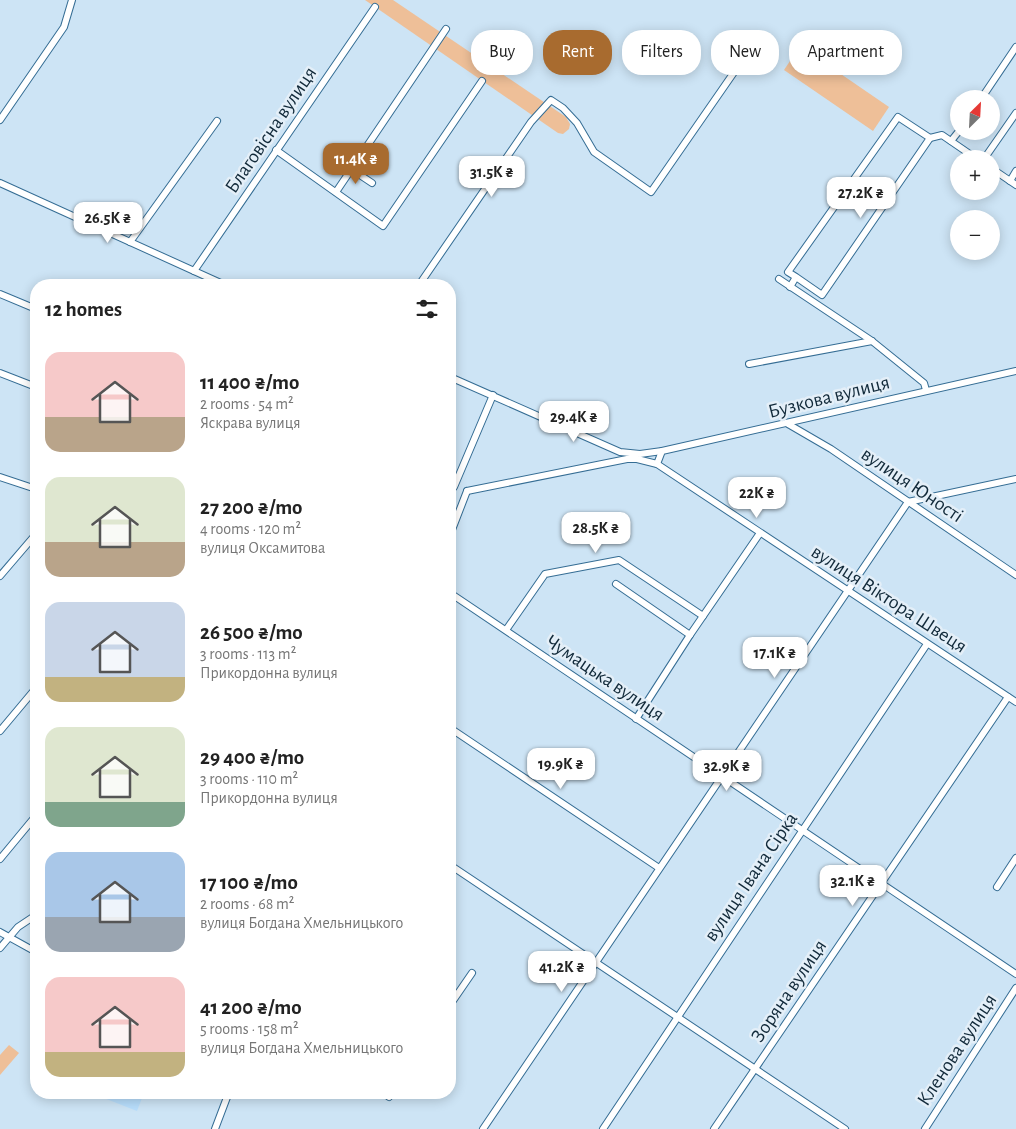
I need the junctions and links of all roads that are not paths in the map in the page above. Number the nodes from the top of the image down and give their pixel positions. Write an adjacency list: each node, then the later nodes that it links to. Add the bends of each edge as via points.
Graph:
1 (72, 0): 9 (street, via 64,27)
2 (375, 7): 13 (street, Благовісна вулиця)
3 (446, 28): 16 (street)
4 (1016, 47): 7 (street)
5 (732, 75): 28 (street, via 651,192 594,152 577,123 551,100 532,122)
6 (482, 81): 23 (street, via 383,226)
7 (987, 90)
8 (1016, 112): 15 (street)
9 (0, 120)
10 (217, 120): 24 (street)
11 (930, 138): 12 (street, via 942,135); 26 (street, via 822,295); 26 (street, via 898,117 788,272)
12 (951, 141): 14 (street)
13 (276, 150): 23 (street); 25 (street, Благовісна вулиця)
14 (964, 150)
15 (990, 150)
16 (351, 169): 21 (street); 23 (street)
17 (1016, 172): 19 (street)
18 (1000, 174): 19 (street)
19 (1010, 181): 22 (street)
20 (0, 183): 24 (street)
21 (372, 183)
22 (1016, 185)
23 (336, 192)
24 (130, 242): 25 (street)
25 (194, 271): 27 (street)
26 (796, 277): 30 (street)
27 (212, 279)
28 (423, 279)
29 (778, 279): 30 (street)
30 (790, 287): 33 (street)
31 (0, 294): 32 (street)
32 (30, 307)
33 (872, 341): 34 (street); 39 (street, via 924,383)
34 (748, 364)
35 (1016, 371): 39 (street, Бузкова вулиця)
36 (0, 373): 38 (street)
37 (456, 381): 40 (street, Бузкова вулиця)
38 (30, 385)
39 (926, 390): 41 (street, Бузкова вулиця)
40 (493, 396): 42 (street, Бузкова вулиця, via 620,452); 45 (street)
41 (788, 424): 42 (street, Бузкова вулиця); 50 (street, вулиця Юності)
42 (662, 451): 43 (street)
43 (657, 464): 49 (street, вулиця Віктора Швеця, via 627,459); 52 (street, вулиця Віктора Швеця)
44 (0, 477): 47 (street)
45 (456, 478)
46 (1016, 479): 50 (street)
47 (30, 487)
48 (456, 488): 49 (street)
49 (467, 492): 51 (street)
50 (908, 502): 54 (street, вулиця Юності); 57 (street)
51 (456, 520)
52 (760, 533): 57 (street, вулиця Віктора Швеця); 59 (street)
53 (30, 541): 55 (street)
54 (1016, 575)
55 (0, 576)
56 (616, 584): 61 (street)
57 (848, 592): 62 (street, вулиця Віктора Швеця); 69 (street)
58 (456, 597): 60 (street, Чумацька вулиця)
59 (703, 616): 60 (street, via 619,560 545,574); 61 (street)
60 (506, 630): 66 (street, Чумацька вулиця)
61 (690, 635): 66 (street)
62 (927, 644): 64 (street, вулиця Віктора Швеця); 71 (street, вулиця Івана Сірка)
63 (30, 695): 67 (street)
64 (1008, 697): 65 (street, вулиця Віктора Швеця); 76 (street, Зоряна вулиця)
65 (1016, 702)
66 (636, 719): 69 (street, Чумацька вулиця)
67 (0, 731)
68 (456, 732): 74 (street)
69 (722, 776): 71 (street, Чумацька вулиця); 74 (street)
70 (30, 823): 73 (street)
71 (803, 831): 76 (street, Чумацька вулиця); 88 (street, вулиця Івана Сірка)
72 (1016, 858): 77 (street)
73 (0, 859)
74 (659, 868): 83 (street)
75 (456, 869): 83 (street)
76 (881, 883): 85 (street, Чумацька вулиця); 89 (street, Зоряна вулиця)
77 (997, 887)
78 (30, 919): 80 (street)
79 (0, 932): 80 (street)
80 (10, 937): 81 (street); 82 (street)
81 (0, 948)
82 (30, 949)
83 (596, 962): 88 (street); 92 (street)
84 (472, 973): 87 (street)
85 (1016, 974)
86 (1016, 988): 96 (street, Кленова вулиця)
87 (456, 996)
88 (676, 1017): 89 (street); 93 (street, вулиця Івана Сірка)
89 (755, 1070): 94 (street, Зоряна вулиця); 95 (street)
90 (226, 1099): 91 (street)
91 (215, 1129)
92 (483, 1129)
93 (603, 1129)
94 (714, 1129)
95 (845, 1129)
96 (925, 1129)

